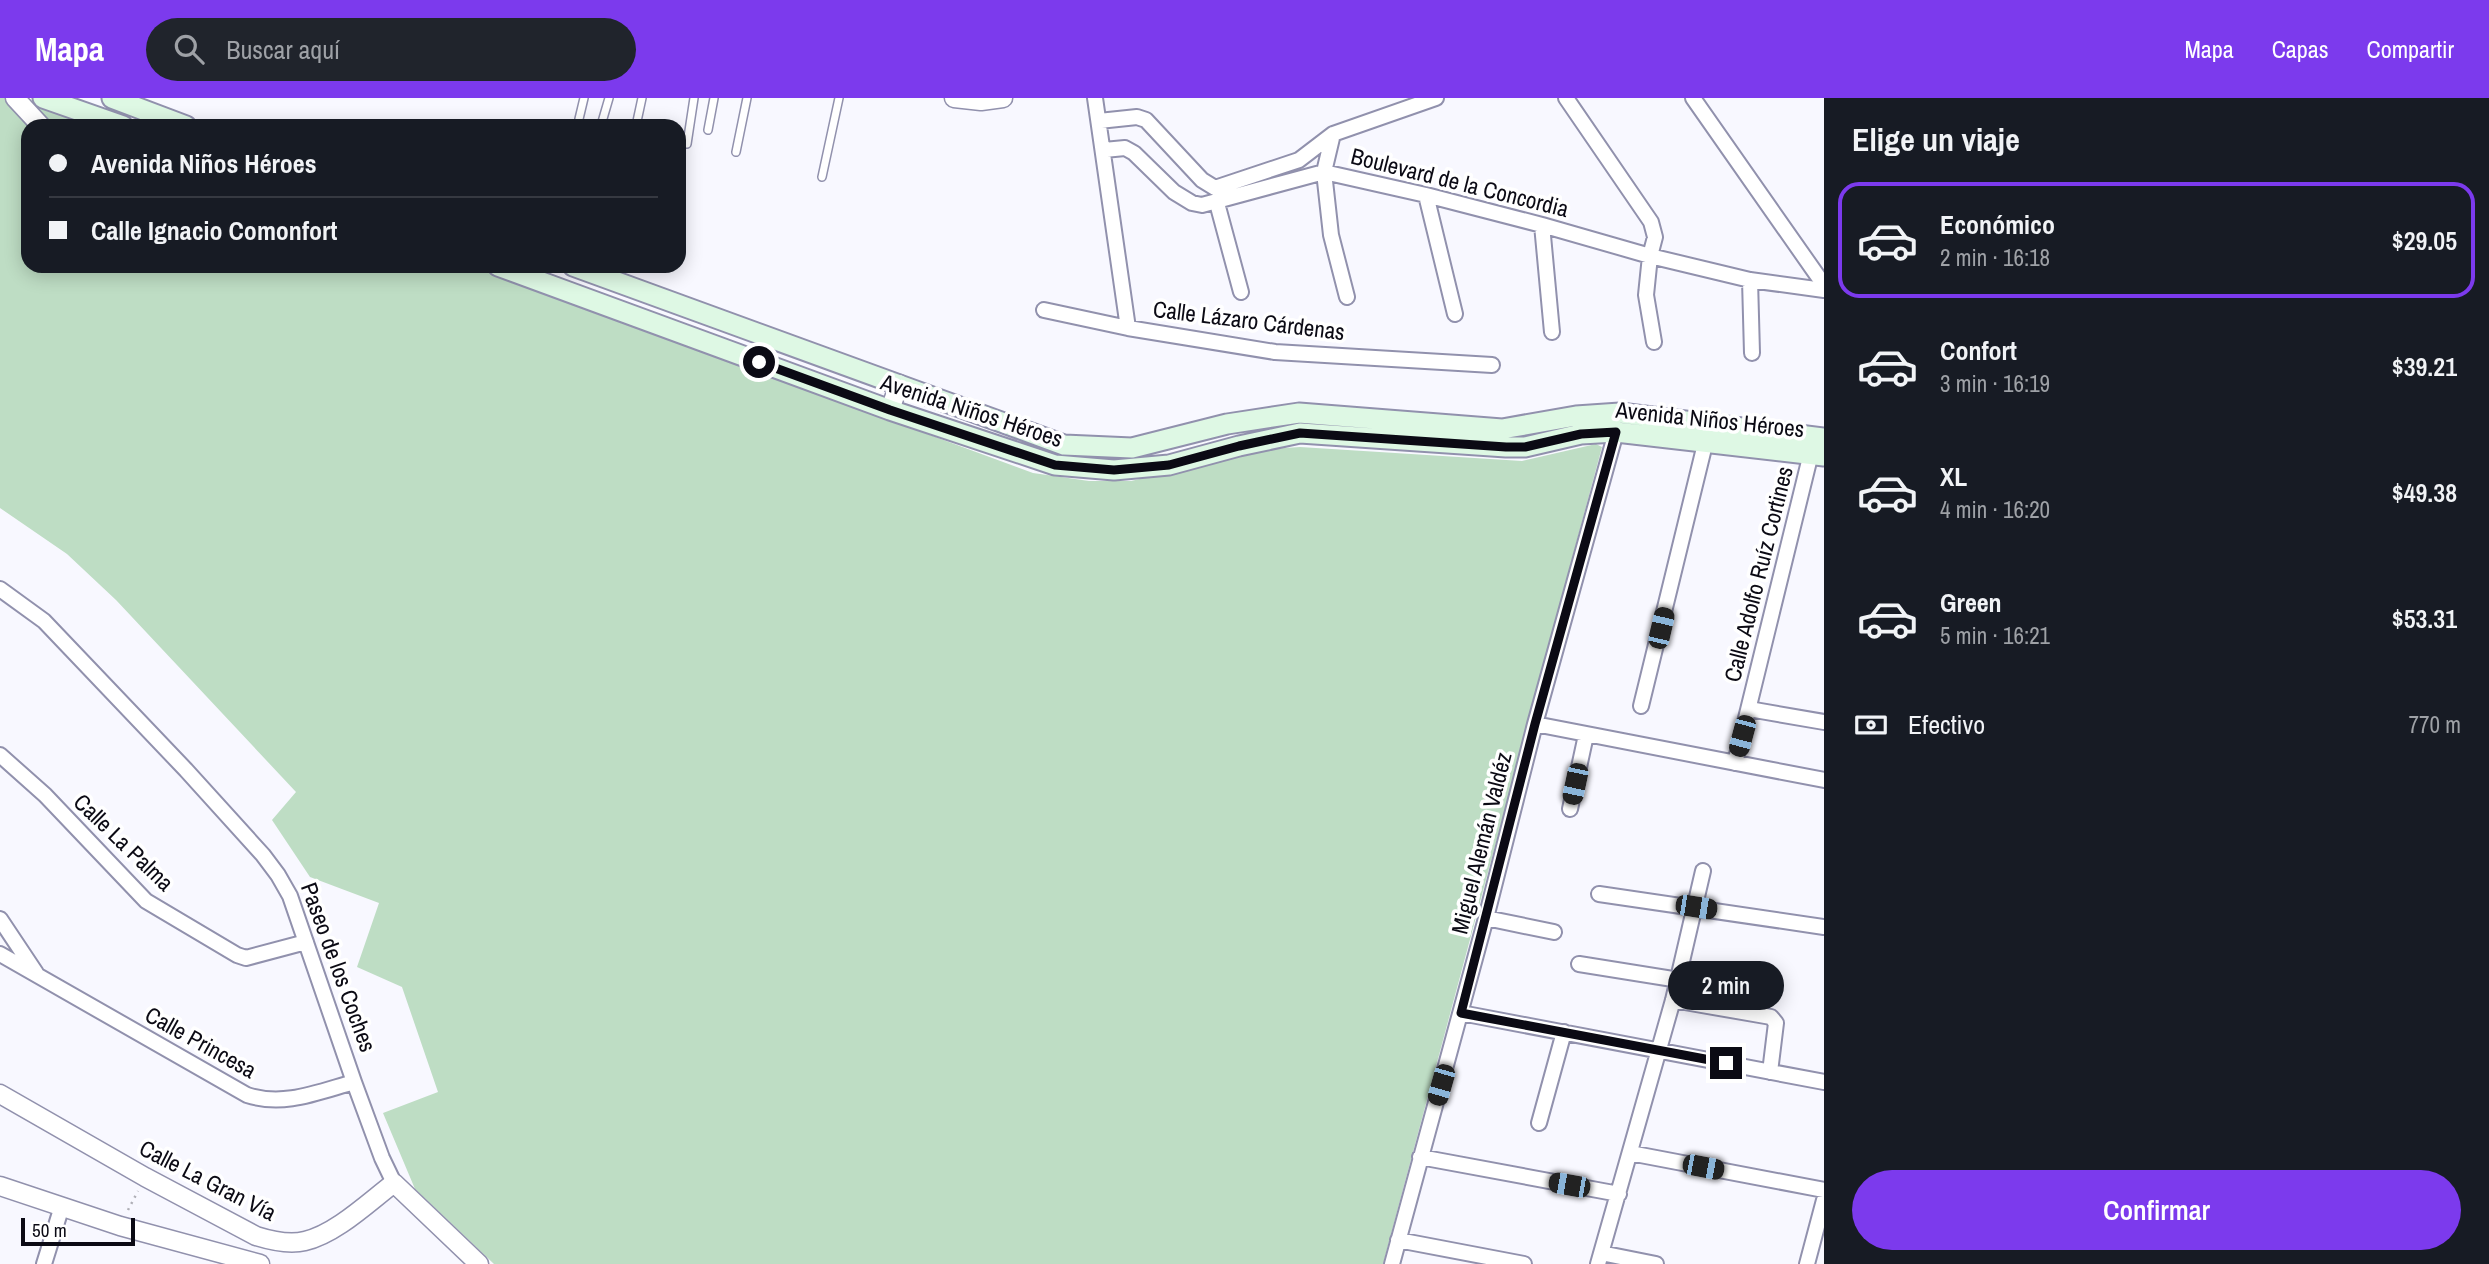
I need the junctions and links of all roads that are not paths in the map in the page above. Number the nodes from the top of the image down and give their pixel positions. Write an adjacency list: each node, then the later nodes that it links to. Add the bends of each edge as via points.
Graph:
1 (15, 98): 18 (street)
2 (43, 98): 19 (main road)
3 (111, 98): 20 (street); 21 (main road)
4 (584, 98): 22 (lane)
5 (609, 98): 23 (lane)
6 (642, 98): 24 (lane)
7 (694, 98): 28 (lane)
8 (714, 98): 26 (lane)
9 (747, 98): 30 (lane)
10 (839, 98): 32 (lane)
11 (954, 98): 17 (street)
12 (1003, 98): 17 (street)
13 (1095, 98): 25 (street)
14 (1436, 98): 27 (street)
15 (1566, 98): 36 (street, via 1651,222 1655,237)
16 (1693, 98): 40 (street)
17 (981, 99)
18 (34, 119)
19 (97, 119)
20 (110, 119)
21 (167, 119)
22 (579, 119)
23 (603, 119)
24 (638, 119)
25 (1099, 121): 27 (street, Boulevard de la Concordia, via 1146,120 1215,188 1299,160); 29 (street)
26 (708, 130)
27 (1332, 134): 31 (street)
28 (687, 144)
29 (1104, 150): 34 (street, Boulevard de la Concordia, via 1125,148 1192,203); 45 (street)
30 (736, 152)
31 (1324, 172): 33 (street, Boulevard de la Concordia); 34 (street, Boulevard de la Concordia); 42 (street, via 1331,235)
32 (822, 177)
33 (1426, 195): 35 (street, Boulevard de la Concordia); 44 (street)
34 (1217, 203): 41 (street)
35 (1542, 225): 36 (street, Boulevard de la Concordia); 46 (street)
36 (1650, 257): 39 (street, Boulevard de la Concordia); 47 (street, via 1646,295)
37 (517, 273): 51 (main road, Avenida Niños Héroes)
38 (592, 273): 50 (main road, Avenida Niños Héroes)
39 (1750, 280): 40 (street, Boulevard de la Concordia); 48 (street)
40 (1824, 288)
41 (1241, 292)
42 (1347, 297)
43 (1044, 310): 45 (street, Calle Lázaro Cárdenas)
44 (1455, 314)
45 (1128, 328): 49 (street, Calle Lázaro Cárdenas, via 1275,352)
46 (1552, 332)
47 (1654, 342)
48 (1752, 353)
49 (1492, 366)
50 (899, 384): 51 (street); 54 (main road, Avenida Niños Héroes, via 1064,444 1132,448 1227,424 1299,413 1502,429 1620,413)
51 (890, 410): 52 (main road, Avenida Niños Héroes, via 1055,465 1114,470 1169,465 1300,433 1525,447 1581,434)
52 (1616, 432): 53 (main road, Avenida Niños Héroes); 59 (street, Miguel Alemán Valdéz)
53 (1705, 444): 54 (main road, Avenida Niños Héroes); 56 (street)
54 (1819, 446): 57 (street, Calle Adolfo Ruíz Cortines)
55 (0, 589): 72 (street, Paseo de los Coches, via 62,639 263,855 290,896)
56 (1641, 706)
57 (1749, 709): 58 (street); 62 (street, Calle Adolfo Ruíz Cortines)
58 (1824, 722)
59 (1535, 724): 60 (street); 68 (street, Miguel Alemán Valdéz)
60 (1586, 735): 62 (street); 64 (street)
61 (0, 755): 72 (street, Calle La Palma, via 45,795 146,901 237,956 246,958)
62 (1735, 763): 63 (street)
63 (1824, 780)
64 (1570, 809)
65 (1703, 871): 67 (street)
66 (1599, 894): 67 (street)
67 (1696, 907): 70 (street); 76 (street)
68 (1486, 918): 71 (street); 78 (street, Miguel Alemán Valdéz)
69 (0, 919): 75 (street, Calle Princesa)
70 (1824, 927)
71 (1554, 932)
72 (306, 942): 82 (street, Paseo de los Coches)
73 (0, 954): 75 (street, Calle Princesa)
74 (1579, 964): 76 (street)
75 (37, 975): 82 (street, Calle Princesa, via 260,1099 303,1097)
76 (1679, 980): 77 (street)
77 (1673, 1000): 80 (street); 81 (street, via 1774,1019)
78 (1461, 1013): 79 (street); 87 (street, Miguel Alemán Valdéz)
79 (1564, 1032): 80 (street); 85 (street)
80 (1659, 1051): 81 (street); 86 (street)
81 (1770, 1072): 83 (street)
82 (354, 1082): 88 (street, Paseo de los Coches)
83 (1824, 1082)
84 (0, 1094): 88 (street, Calle La Gran Vía, via 256,1236 307,1241)
85 (1539, 1123)
86 (1630, 1153): 90 (street); 91 (street)
87 (1420, 1157): 91 (street); 94 (street, Miguel Alemán Valdéz)
88 (394, 1183): 98 (street, Paseo de los Coches)
89 (0, 1186): 93 (street)
90 (1824, 1190)
91 (1619, 1194): 95 (street)
92 (1824, 1200): 102 (street)
93 (62, 1206): 96 (street); 97 (street)
94 (1398, 1240): 99 (street, Miguel Alemán Valdéz); 100 (street)
95 (1600, 1259): 101 (street)
96 (44, 1264)
97 (260, 1264)
98 (480, 1264)
99 (1392, 1264)
100 (1524, 1264)
101 (1656, 1264)
102 (1807, 1264)

